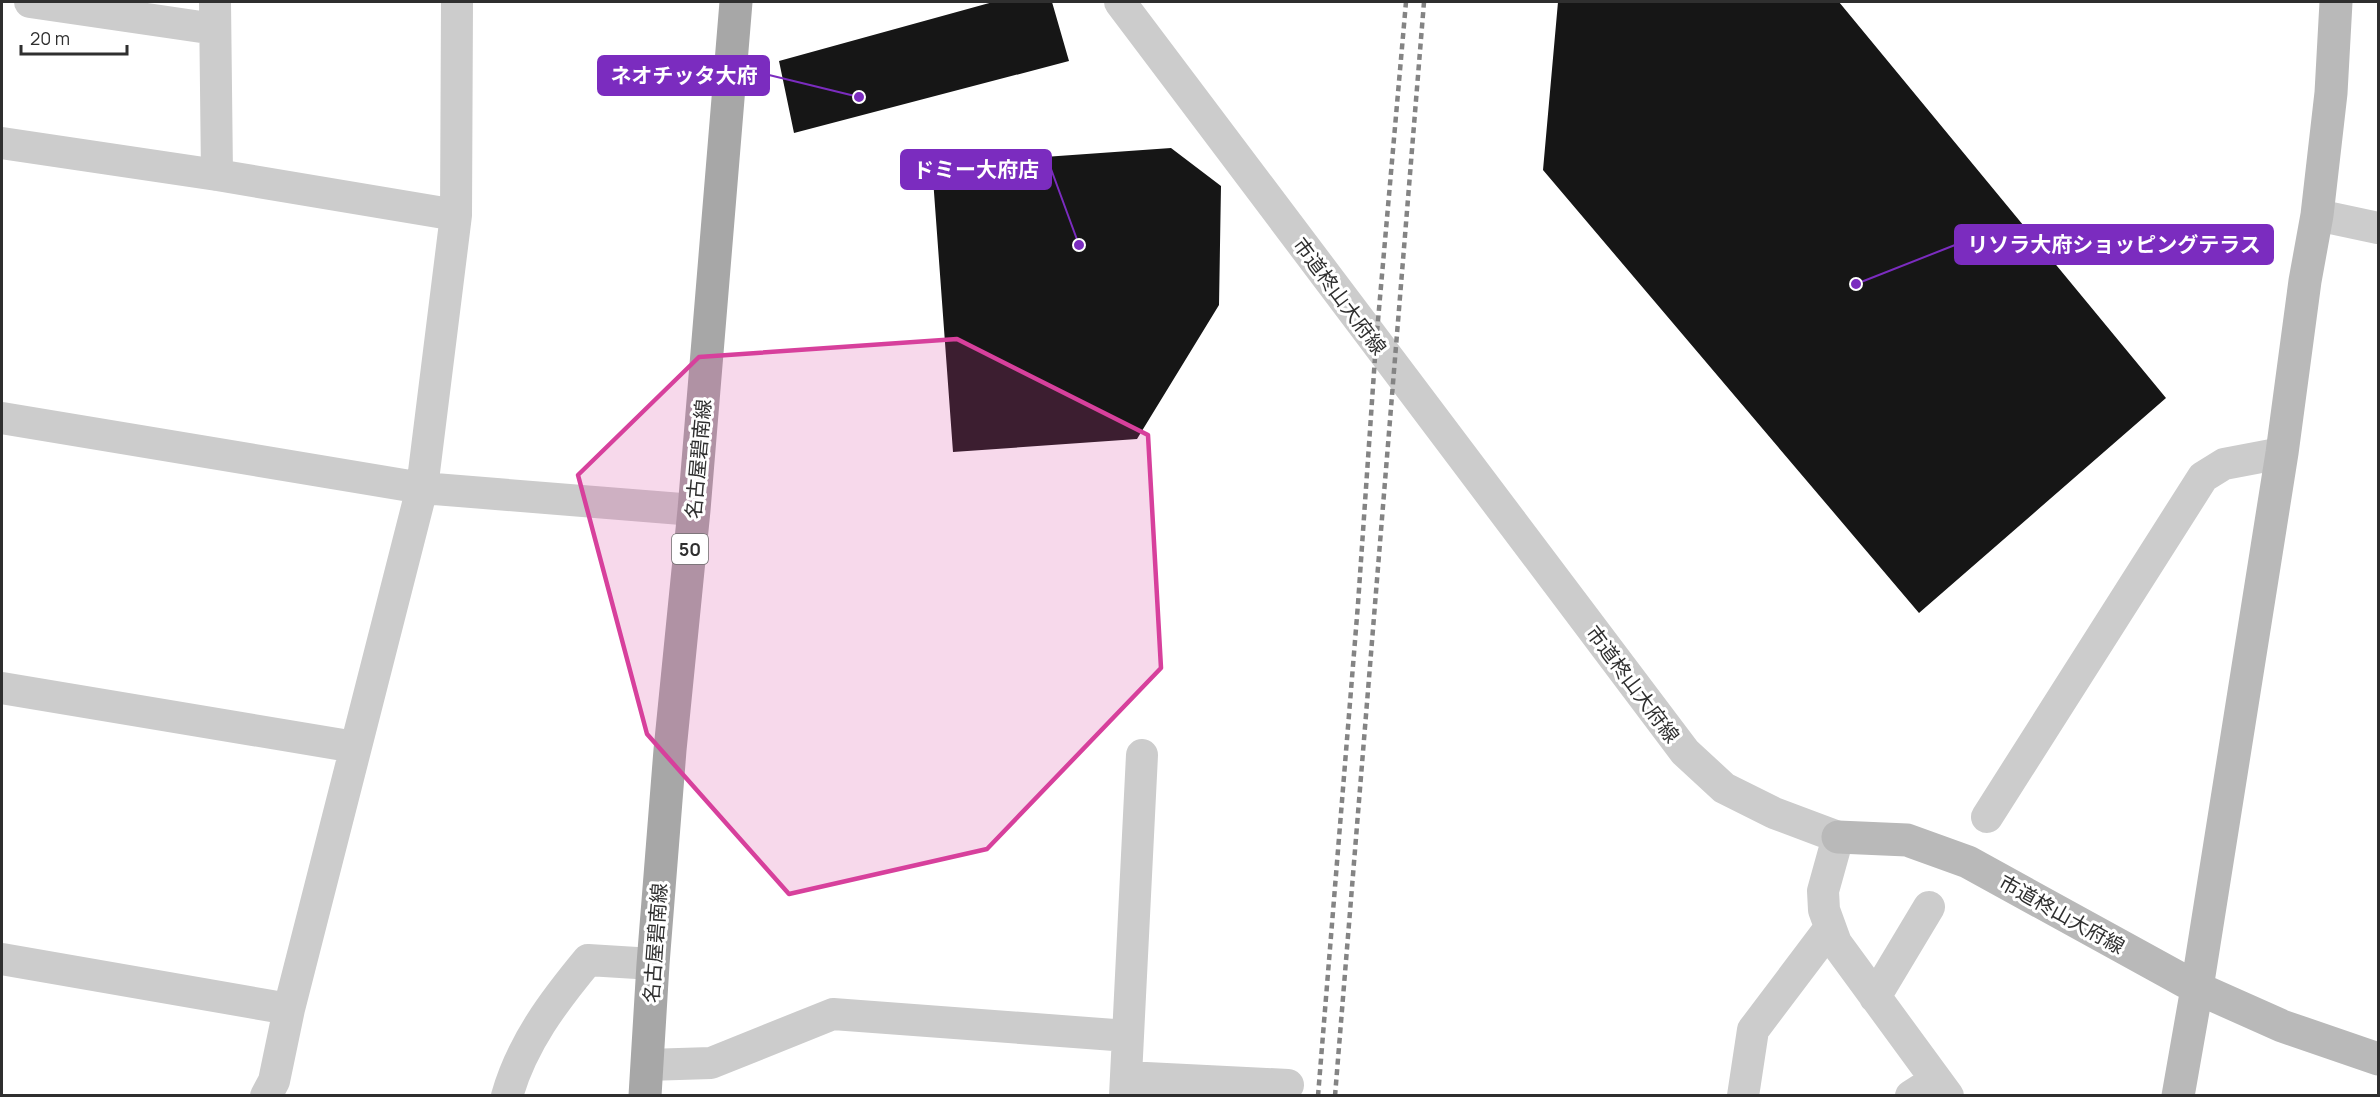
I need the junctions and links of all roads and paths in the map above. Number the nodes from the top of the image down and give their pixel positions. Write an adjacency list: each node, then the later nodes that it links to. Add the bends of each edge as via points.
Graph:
1 (30, 2): 6 (street)
2 (458, 2): 9 (street)
3 (736, 2): 15 (main road, 名古屋碧南線 / 50)
4 (1120, 2): 20 (street, 市道柊山大府線, via 1684,752 1724,788 1774,813)
5 (2336, 2): 10 (street, via 2331,93)
6 (215, 15): 8 (street)
7 (2, 149): 8 (street)
8 (217, 176): 9 (street)
9 (456, 215): 14 (street)
10 (2316, 215): 11 (street); 13 (street)
11 (2379, 228)
12 (2, 418): 14 (street)
13 (2282, 453): 19 (street, via 2224,464 2203,477); 25 (street)
14 (422, 488): 15 (street); 17 (street)
15 (694, 510): 24 (main road, 名古屋碧南線 / 50)
16 (2, 688): 17 (street)
17 (355, 747): 27 (street)
18 (1143, 755): 28 (street)
19 (1987, 817)
20 (1838, 837): 22 (street, via 1823,891); 25 (street, 市道柊山大府線, via 1907,840 1968,862)
21 (1929, 908): 26 (street)
22 (1830, 928): 26 (street, via 1843,955); 36 (street, via 1753,1030)
23 (2, 959): 27 (street)
24 (653, 964): 30 (main road, 名古屋碧南線 / 50); 35 (street, via 588,960 550,1006 513,1074)
25 (2197, 988): 29 (street, 市道柊山大府線, via 2282,1026); 37 (street)
26 (1875, 997): 33 (street)
27 (289, 1009): 34 (street, via 274,1080)
28 (1128, 1036): 30 (street, via 833,1014 711,1064); 32 (street)
29 (2379, 1059)
30 (646, 1080)
31 (1288, 1085): 32 (street)
32 (1125, 1086)
33 (1932, 1090)
34 (266, 1095)
35 (507, 1095)
36 (1743, 1095)
37 (2178, 1095)

